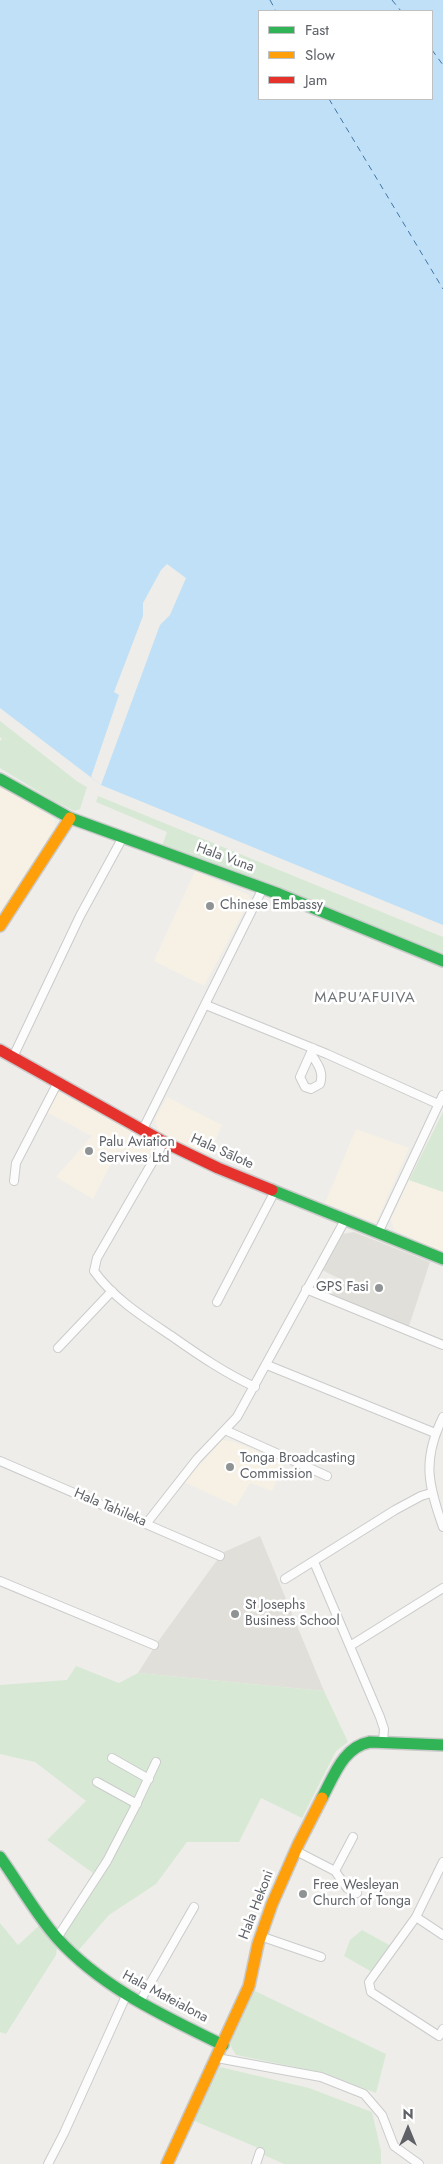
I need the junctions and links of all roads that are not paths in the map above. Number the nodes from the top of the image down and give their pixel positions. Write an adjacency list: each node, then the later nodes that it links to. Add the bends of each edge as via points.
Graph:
1 (0, 779): 2 (main road, Hala Vuna)
2 (70, 818): 3 (main road, Hala Vuna); 5 (main road)
3 (123, 838): 4 (main road, Hala Vuna); 9 (street, via 80,916)
4 (263, 888): 6 (main road, Hala Vuna); 7 (street)
5 (0, 926)
6 (443, 961)
7 (206, 1005): 12 (street); 13 (street)
8 (0, 1050): 9 (main road, Hala Sālote)
9 (13, 1057): 10 (main road, Hala Sālote)
10 (58, 1082): 13 (main road, Hala Sālote); 15 (street, via 16,1163)
11 (443, 1094): 12 (street)
12 (438, 1104): 18 (street)
13 (143, 1130): 14 (main road, Hala Sālote)
14 (164, 1142): 16 (main road, Hala Sālote); 21 (street, via 97,1258 94,1271)
15 (14, 1181)
16 (275, 1191): 17 (main road, Hala Sālote); 22 (street)
17 (345, 1220): 18 (main road, Hala Sālote); 20 (street)
18 (378, 1233): 19 (main road, Hala Sālote)
19 (443, 1259)
20 (306, 1289): 23 (street); 25 (street)
21 (112, 1291): 24 (street); 26 (street, via 217,1368)
22 (217, 1302)
23 (443, 1345)
24 (58, 1348)
25 (267, 1365): 26 (street); 29 (street)
26 (255, 1387): 28 (street, via 238,1417)
27 (443, 1417): 29 (street)
28 (225, 1430): 31 (street); 33 (street, via 197,1459)
29 (435, 1433): 32 (street, via 428,1463)
30 (0, 1461): 33 (street, Hala Tahileka)
31 (327, 1476)
32 (431, 1493): 34 (street); 36 (street, via 395,1510)
33 (146, 1524): 35 (street, Hala Tahileka)
34 (443, 1527)
35 (220, 1556)
36 (314, 1562): 37 (street); 41 (street)
37 (285, 1579)
38 (0, 1581): 40 (street)
39 (443, 1588): 41 (street)
40 (154, 1645)
41 (350, 1646): 42 (street, via 380,1717 384,1729)
42 (383, 1742): 43 (main road, Hala Hekoni); 50 (main road, Hala Hekoni, via 359,1744 346,1754)
43 (443, 1745)
44 (112, 1758): 46 (street)
45 (156, 1762): 46 (street)
46 (149, 1779): 48 (street)
47 (97, 1782): 48 (street)
48 (137, 1804): 59 (street, via 106,1862)
49 (353, 1837): 53 (street)
50 (296, 1851): 53 (street); 58 (main road, Hala Hekoni)
51 (0, 1857): 59 (main road, Hala Mateialona)
52 (443, 1862): 56 (street)
53 (334, 1871): 54 (street, via 347,1888)
54 (357, 1893)
55 (194, 1907): 62 (street)
56 (416, 1917): 57 (street); 63 (street, via 369,1982 371,1992 439,2036)
57 (443, 1935)
58 (260, 1936): 60 (street); 64 (main road, Hala Hekoni, via 249,1986)
59 (57, 1938): 61 (main road, Hala Mateialona)
60 (321, 1957)
61 (126, 1996): 62 (main road, Hala Mateialona); 67 (street)
62 (140, 2003): 64 (main road, Hala Mateialona)
63 (443, 2029)
64 (223, 2045): 65 (main road, Hala Hekoni)
65 (217, 2058): 68 (main road, Hala Hekoni); 70 (street, via 321,2078 364,2094 382,2115 394,2146)
66 (260, 2152): 69 (street)
67 (48, 2164)
68 (167, 2164)
69 (256, 2164)
70 (419, 2164)

